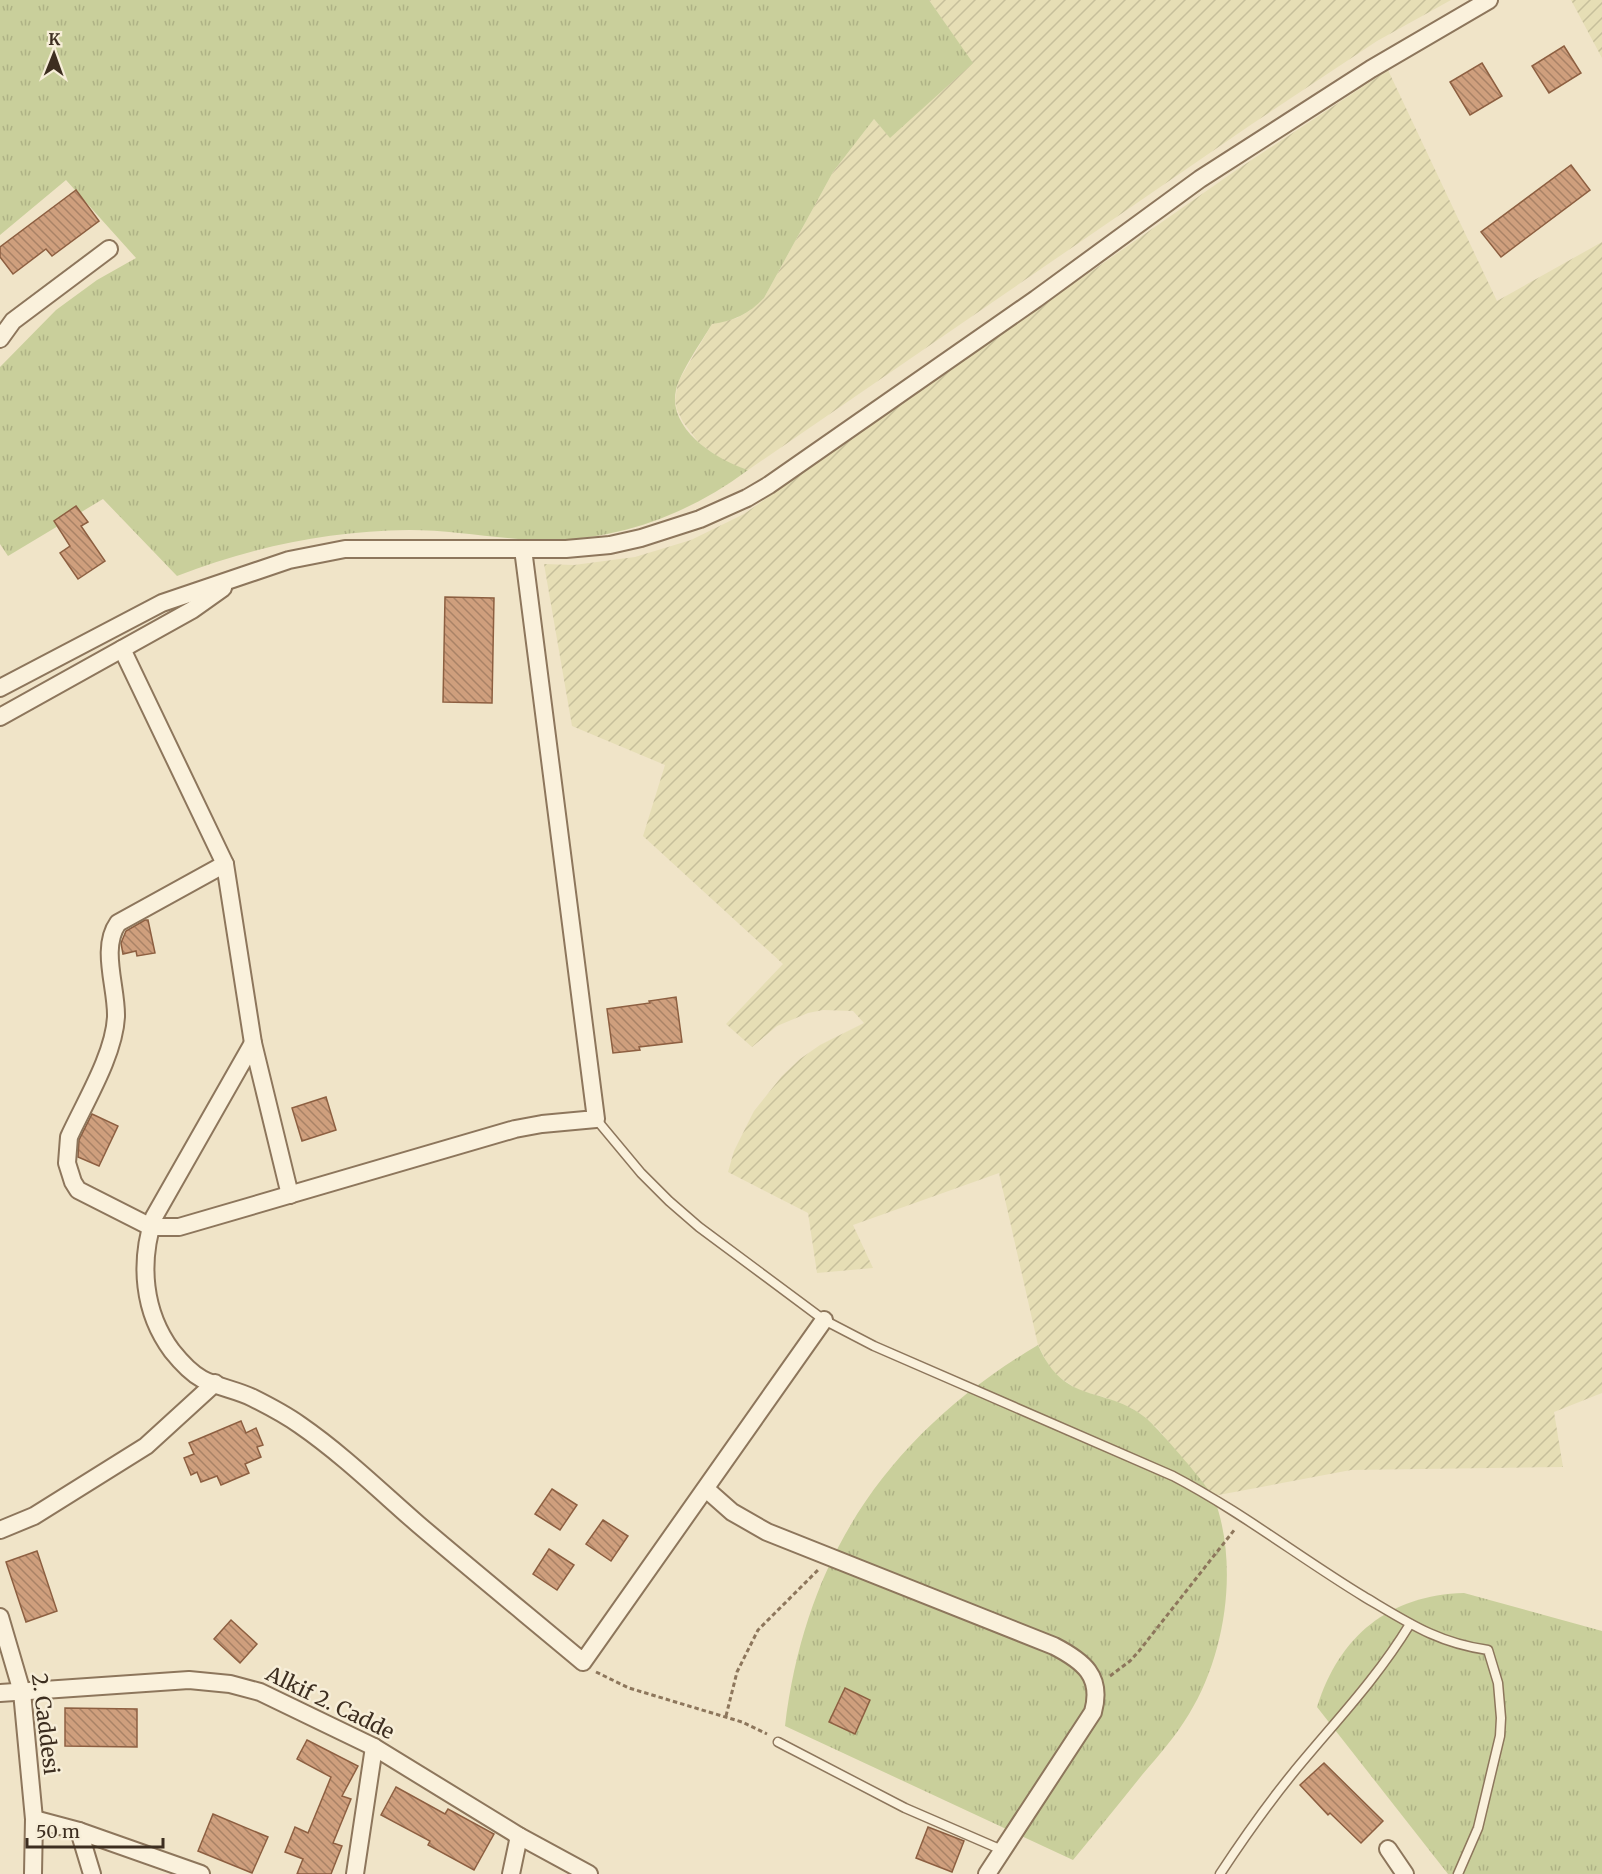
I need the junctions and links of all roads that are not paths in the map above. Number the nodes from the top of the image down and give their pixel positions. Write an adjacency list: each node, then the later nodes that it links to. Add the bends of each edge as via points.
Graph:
1 (1489, 0): 4 (street, via 1371,69 1219,167 1036,299 747,498 700,519 641,538 588,548)
2 (109, 249): 3 (street)
3 (2, 334)
4 (523, 549): 5 (street, via 345,549 289,560); 11 (street)
5 (236, 579): 6 (street, via 192,610); 7 (street, via 162,603)
6 (122, 649): 8 (street); 9 (street)
7 (0, 688)
8 (0, 717)
9 (225, 864): 10 (street); 13 (street, via 118,923 113,930 109,944 114,1031 69,1137 69,1172 78,1190)
10 (253, 1044): 12 (street); 13 (street)
11 (596, 1119): 12 (street, via 515,1129); 14 (lane, via 641,1173 699,1227)
12 (290, 1195): 13 (street, via 189,1226)
13 (151, 1227): 15 (street, via 145,1274 155,1321 163,1338 187,1367)
14 (824, 1320): 16 (street); 19 (lane, via 874,1346 1207,1493)
15 (215, 1383): 16 (street, via 254,1398 321,1440 583,1662); 17 (street, via 146,1446 33,1516)
16 (706, 1489): 28 (street, via 749,1523 1054,1646 1092,1674 1096,1702 1093,1712)
17 (0, 1530)
18 (0, 1617): 20 (street, 2. Caddesi)
19 (1410, 1624): 36 (lane, via 1376,1676 1287,1781); 38 (lane, via 1449,1642 1488,1650 1498,1683 1500,1736 1478,1828)
20 (22, 1692): 21 (street, Alkif 2. Cadde); 23 (street, Alkif 2. Cadde, via 189,1680 230,1684 260,1692); 24 (street, 2. Caddesi)
21 (0, 1693)
22 (778, 1742): 28 (lane, via 905,1808)
23 (374, 1747): 26 (street, Alkif 2. Cadde); 32 (street)
24 (34, 1819): 25 (street); 29 (street, 2. Caddesi)
25 (79, 1831): 30 (street); 31 (street)
26 (519, 1836): 33 (street); 34 (street, Alkif 2. Cadde)
27 (1388, 1849): 37 (street)
28 (1002, 1850): 35 (street)
29 (33, 1874)
30 (92, 1874)
31 (201, 1874)
32 (355, 1874)
33 (511, 1874)
34 (589, 1874)
35 (987, 1874)
36 (1220, 1874)
37 (1405, 1874)
38 (1458, 1874)

